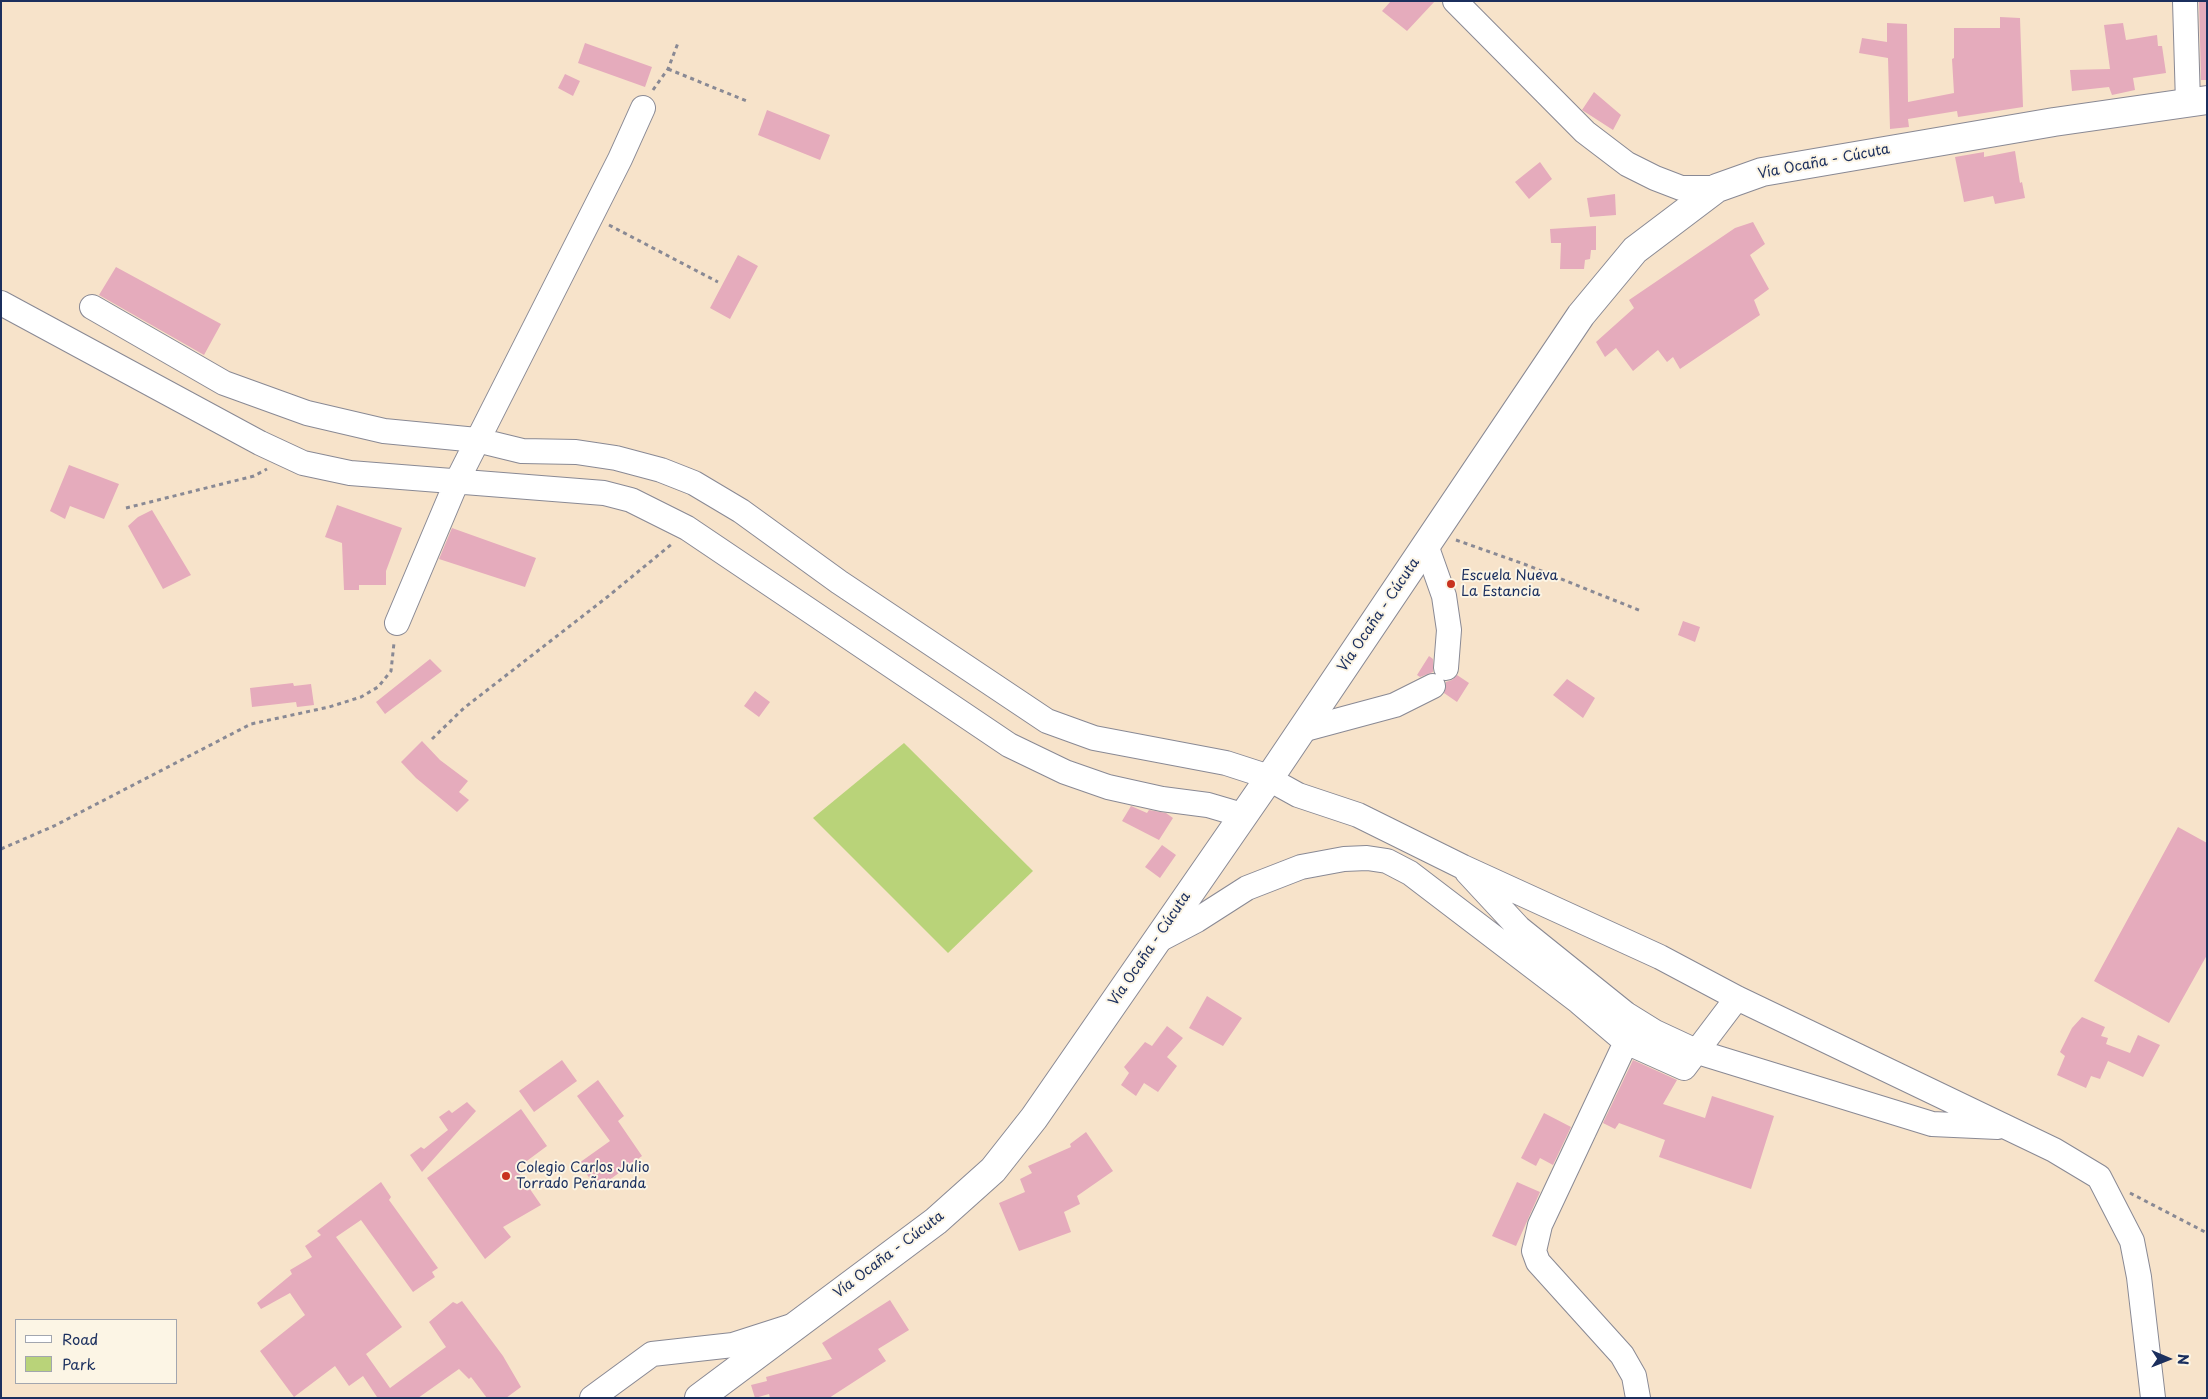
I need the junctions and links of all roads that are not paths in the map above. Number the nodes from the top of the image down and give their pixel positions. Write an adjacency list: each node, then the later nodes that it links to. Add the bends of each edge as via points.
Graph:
1 (1455, 1): 5 (street, via 1585,132 1627,164 1681,188)
2 (2185, 1): 3 (street)
3 (2198, 101): 5 (main road, Vía Ocaña - Cúcuta, via 1809,162 1762,172)
4 (643, 108): 8 (street)
5 (1717, 188): 10 (main road, Vía Ocaña - Cúcuta, via 1635,250 1607,281)
6 (1, 303): 9 (street, via 303,463 350,473)
7 (92, 307): 8 (street, via 224,382 307,413 384,431)
8 (477, 440): 9 (street); 13 (street, via 522,451 576,452 616,458 694,483 741,511 839,582 1047,722 1094,738 1226,763 1260,774)
9 (457, 481): 11 (street); 14 (street, via 604,493 631,500 687,528 1009,745 1065,772 1108,787 1208,805)
10 (1430, 539): 12 (main road, Vía Ocaña - Cúcuta); 12 (street, via 1449,630 1440,677 1395,705)
11 (397, 622)
12 (1302, 730): 13 (main road, Vía Ocaña - Cúcuta)
13 (1268, 780): 14 (main road, Vía Ocaña - Cúcuta); 15 (street, via 1298,795 1358,814)
14 (1242, 816): 16 (main road, Vía Ocaña - Cúcuta)
15 (1463, 867): 17 (street, via 1642,949); 19 (street, via 1519,928 1626,1014)
16 (1154, 943): 18 (street, via 1247,888 1302,867 1344,859 1386,861 1410,873 1579,1002); 21 (main road, Vía Ocaña - Cúcuta, via 1034,1118 993,1170 936,1221)
17 (1737, 998): 19 (street); 20 (street)
18 (1626, 1042): 19 (street, via 1684,1068); 24 (street, via 1540,1225 1534,1251 1538,1262 1622,1355 1634,1376)
19 (1698, 1052): 20 (street, via 1932,1124)
20 (2007, 1127): 25 (street, via 2098,1176 2132,1241)
21 (796, 1326): 22 (street, via 733,1345 652,1354); 23 (main road, Vía Ocaña - Cúcuta)
22 (592, 1398)
23 (699, 1398)
24 (1638, 1398)
25 (2153, 1398)

